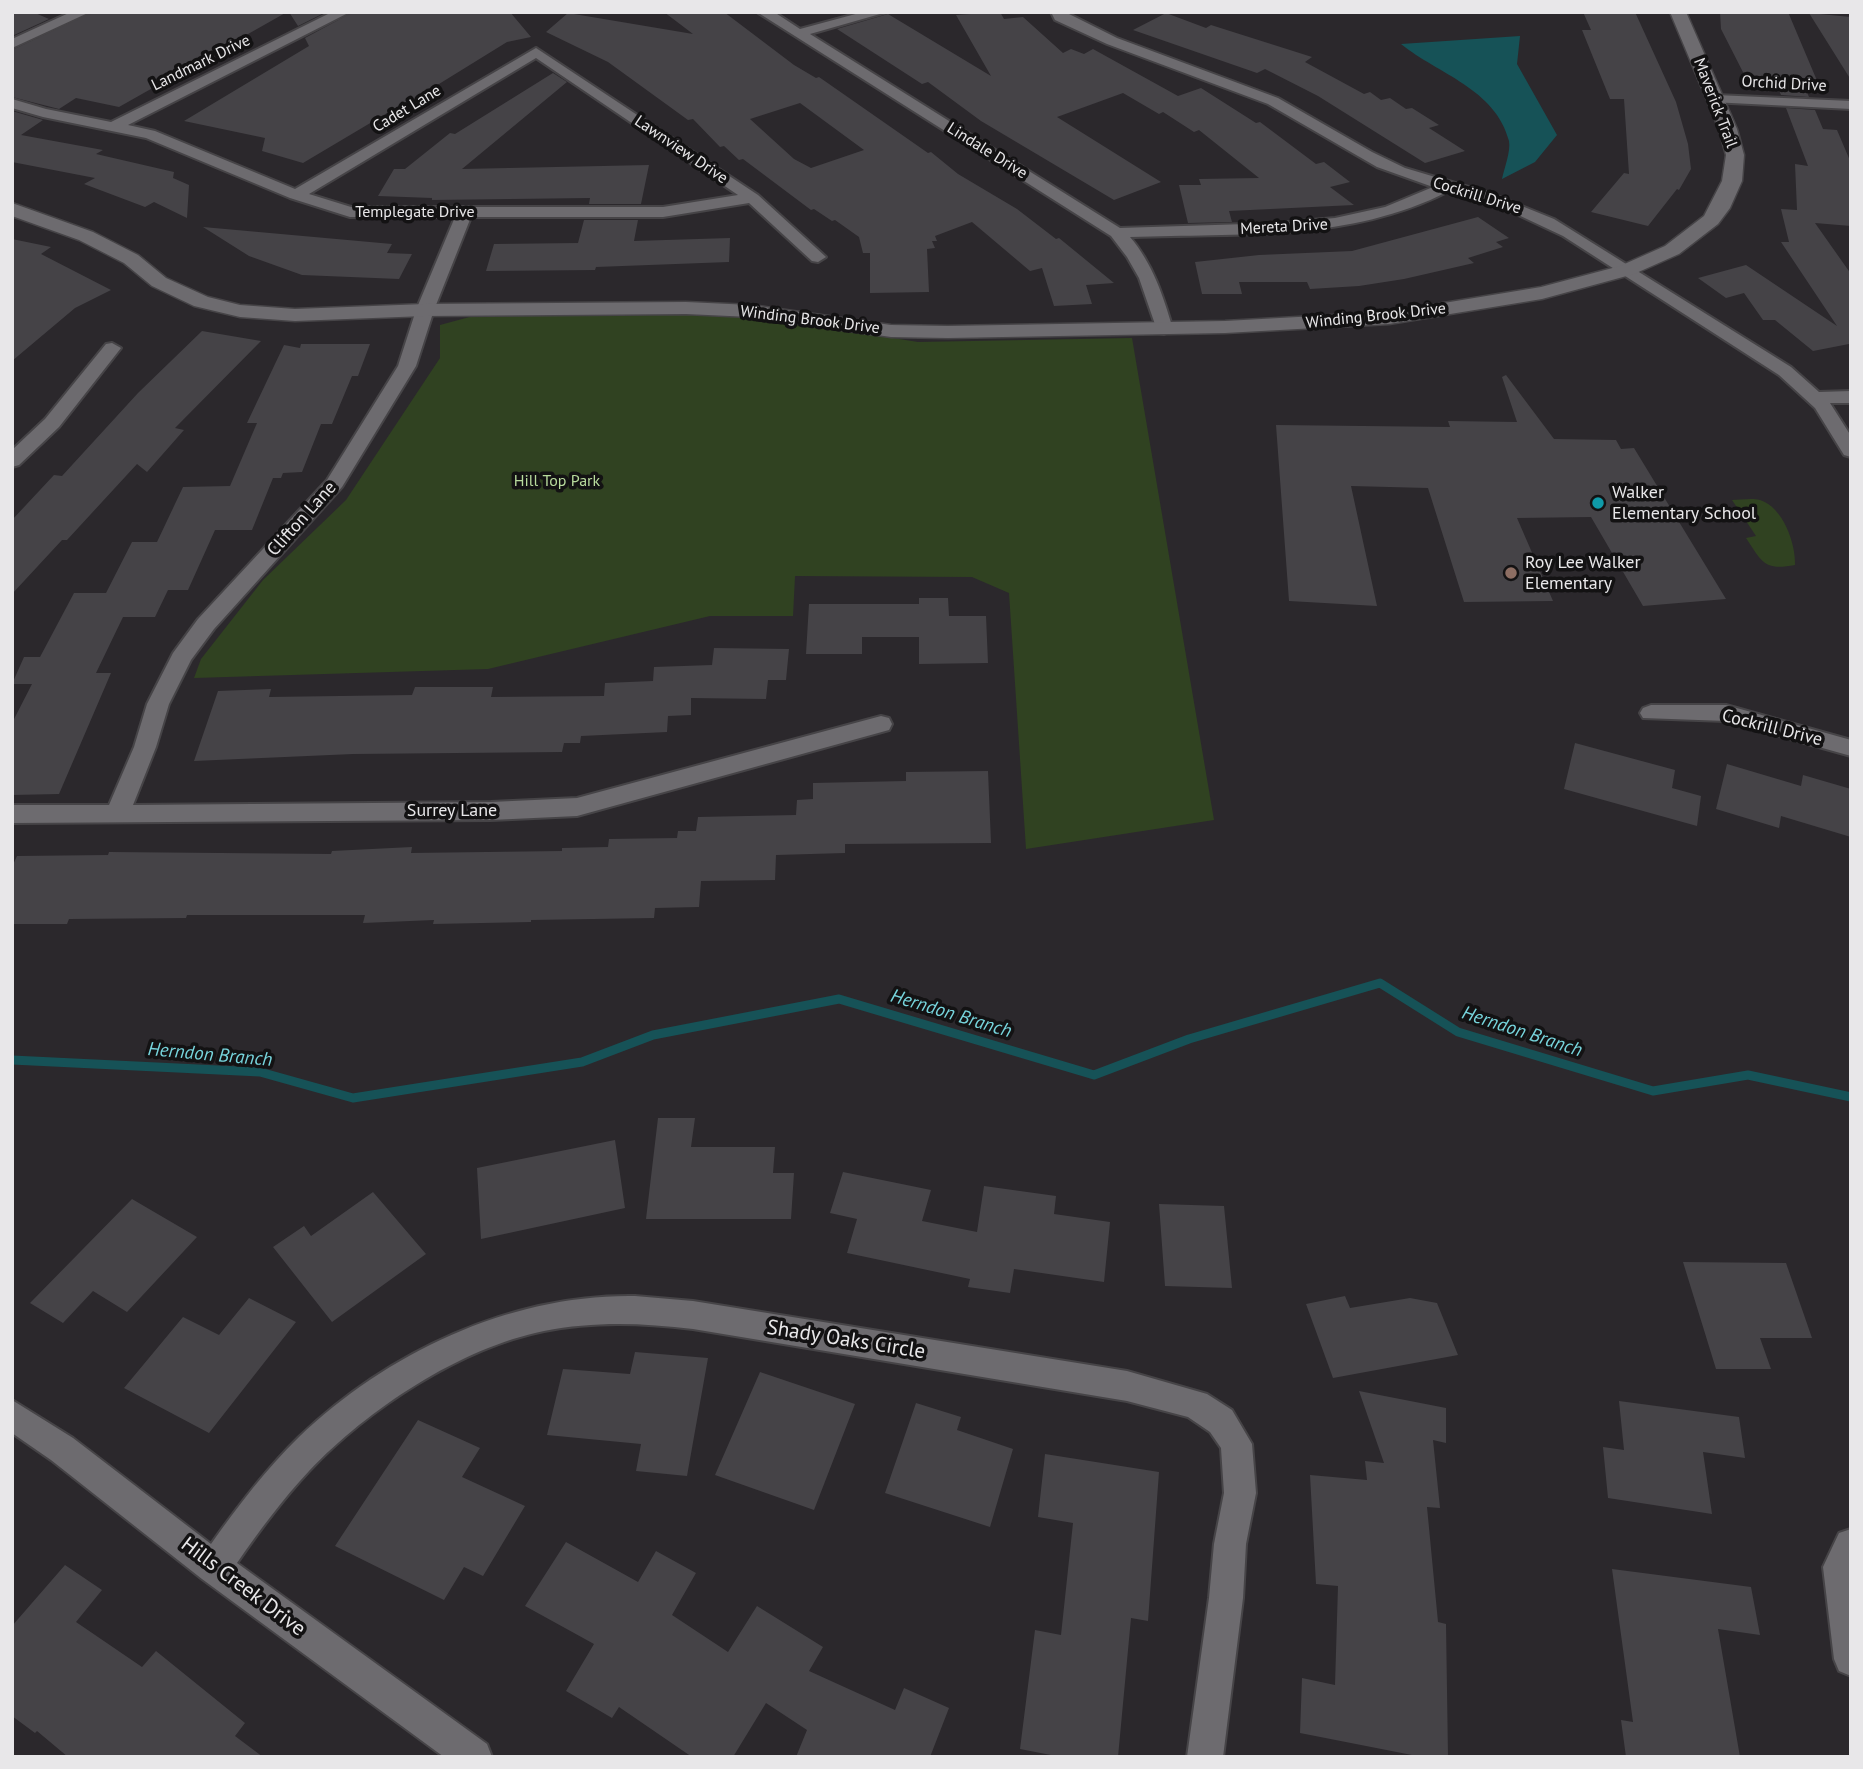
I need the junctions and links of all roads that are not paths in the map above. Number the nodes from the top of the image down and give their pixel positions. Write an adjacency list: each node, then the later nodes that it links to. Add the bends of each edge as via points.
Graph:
1 (83, 12): 8 (street)
2 (343, 12): 13 (street, Landmark Drive)
3 (764, 12): 7 (street, Lindale Drive)
4 (880, 12): 7 (street)
5 (1058, 12): 14 (street, Cockrill Drive, via 1100,36 1276,102 1360,152)
6 (1678, 12): 10 (street, Maverick Trail)
7 (799, 33): 19 (street, Lindale Drive)
8 (12, 44)
9 (536, 52): 15 (street, Cadet Lane); 16 (street, Lawnview Drive)
10 (1716, 99): 12 (street, Orchid Drive); 21 (street, Maverick Trail, via 1735,155 1732,181 1720,208 1687,240)
11 (12, 103): 13 (street, Templegate Drive)
12 (1851, 105)
13 (112, 127): 15 (street, Templegate Drive, via 150,134)
14 (1444, 187): 19 (street, Mereta Drive, via 1396,212 1347,222 1303,228); 21 (street, Cockrill Drive, via 1537,216)
15 (296, 195): 18 (street, Templegate Drive, via 350,212)
16 (752, 198): 18 (street, Templegate Drive, via 663,212); 20 (street, Lawnview Drive)
17 (12, 209): 22 (street, Winding Brook Drive, via 86,236 131,259 159,282 201,302 295,315)
18 (465, 212): 22 (street, Clifton Lane)
19 (1117, 233): 23 (street, Lindale Drive, via 1150,279)
20 (818, 257)
21 (1627, 270): 23 (street, Winding Brook Drive, via 1542,293 1389,318); 26 (street, Cockrill Drive, via 1773,362)
22 (425, 310): 23 (street, Winding Brook Drive, via 712,309 891,331); 32 (street, Clifton Lane, via 407,366 335,483 206,624 181,658 158,704)
23 (1164, 329)
24 (113, 348): 28 (street, via 52,423)
25 (1851, 397): 26 (street)
26 (1816, 398): 27 (street, Cockrill Drive)
27 (1851, 451)
28 (12, 461)
29 (1651, 713): 31 (street, Cockrill Drive, via 1726,713)
30 (881, 724): 32 (street, Surrey Lane, via 577,807)
31 (1851, 748)
32 (118, 812): 33 (street, Surrey Lane)
33 (12, 814)
34 (12, 1415): 36 (street, Hills Creek Drive)
35 (1851, 1545): 37 (street, via 1840,1567)
36 (214, 1567): 38 (street, Hills Creek Drive); 39 (street, Shady Oaks Circle, via 277,1483 347,1416 460,1347 538,1318 577,1311 650,1310 1127,1386 1196,1404 1221,1422 1236,1444 1240,1493)
37 (1851, 1658)
38 (474, 1757)
39 (1205, 1757)

